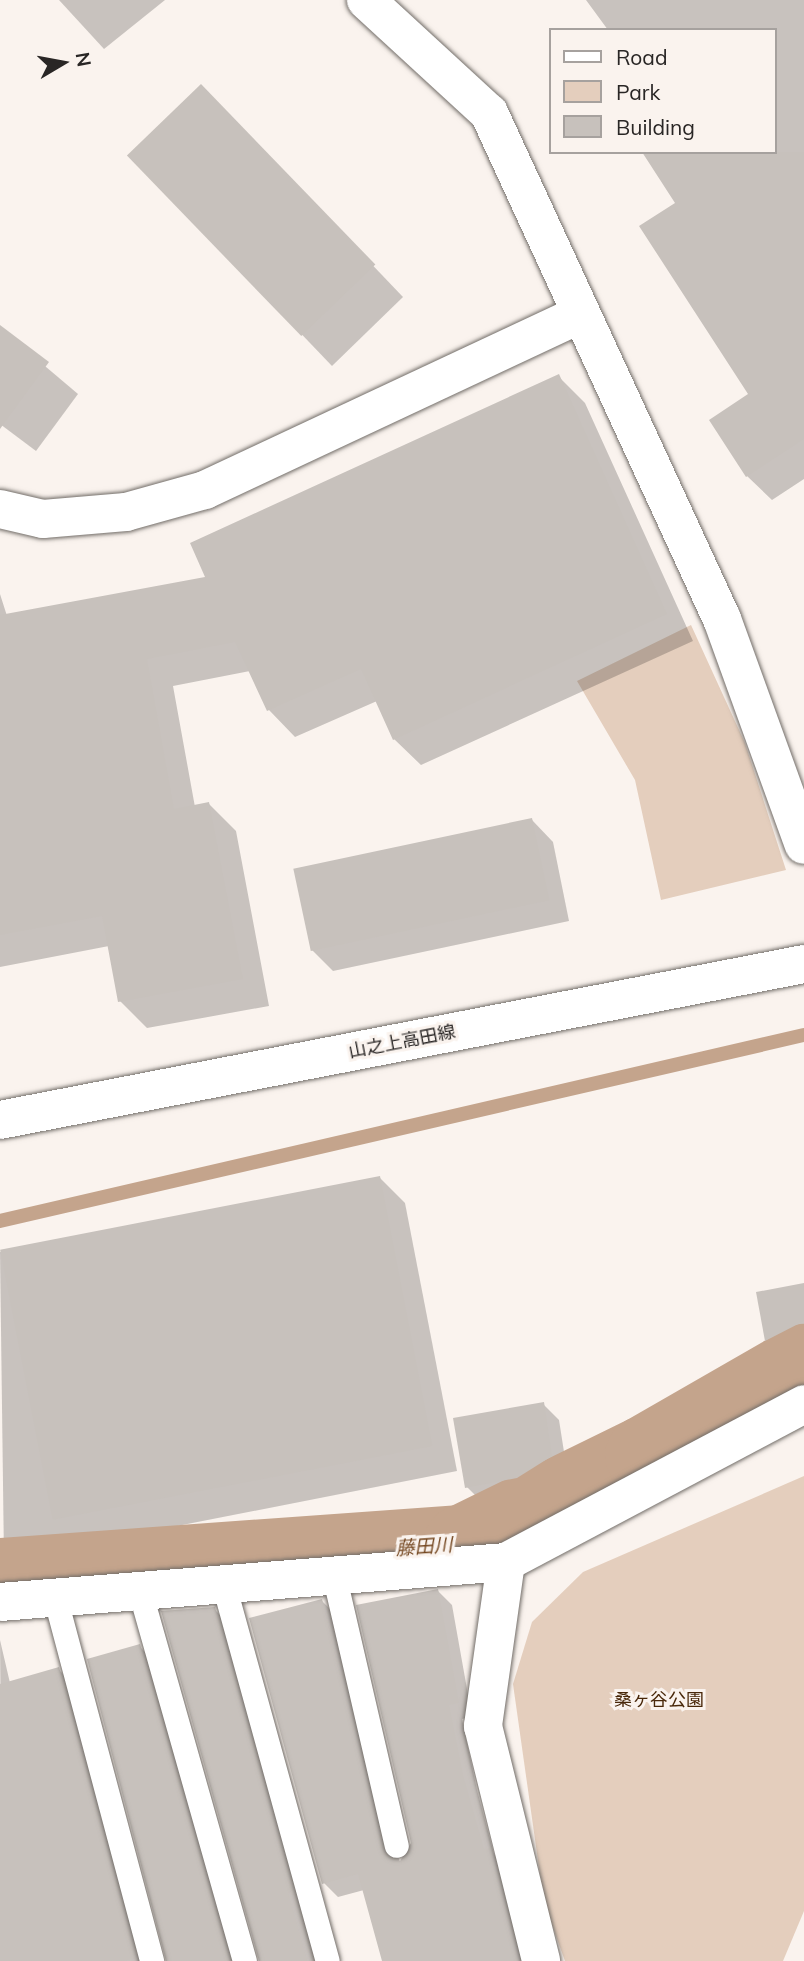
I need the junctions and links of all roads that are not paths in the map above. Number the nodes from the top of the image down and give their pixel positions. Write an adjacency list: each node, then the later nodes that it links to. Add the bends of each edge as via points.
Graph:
1 (366, 0): 2 (street, via 489,113)
2 (581, 314): 3 (street, via 205,490 125,512 43,519); 4 (street, via 722,619)
3 (0, 509)
4 (804, 845)
5 (804, 964): 6 (street, 山之上高田線)
6 (0, 1120)
7 (804, 1404): 8 (street)
8 (506, 1563): 9 (street); 18 (street, via 483,1726)
9 (334, 1574): 10 (street); 14 (lane)
10 (223, 1581): 11 (street); 17 (lane)
11 (139, 1587): 12 (street); 16 (lane)
12 (55, 1596): 13 (street); 15 (lane)
13 (0, 1602)
14 (397, 1846)
15 (152, 1961)
16 (245, 1961)
17 (328, 1961)
18 (541, 1961)

